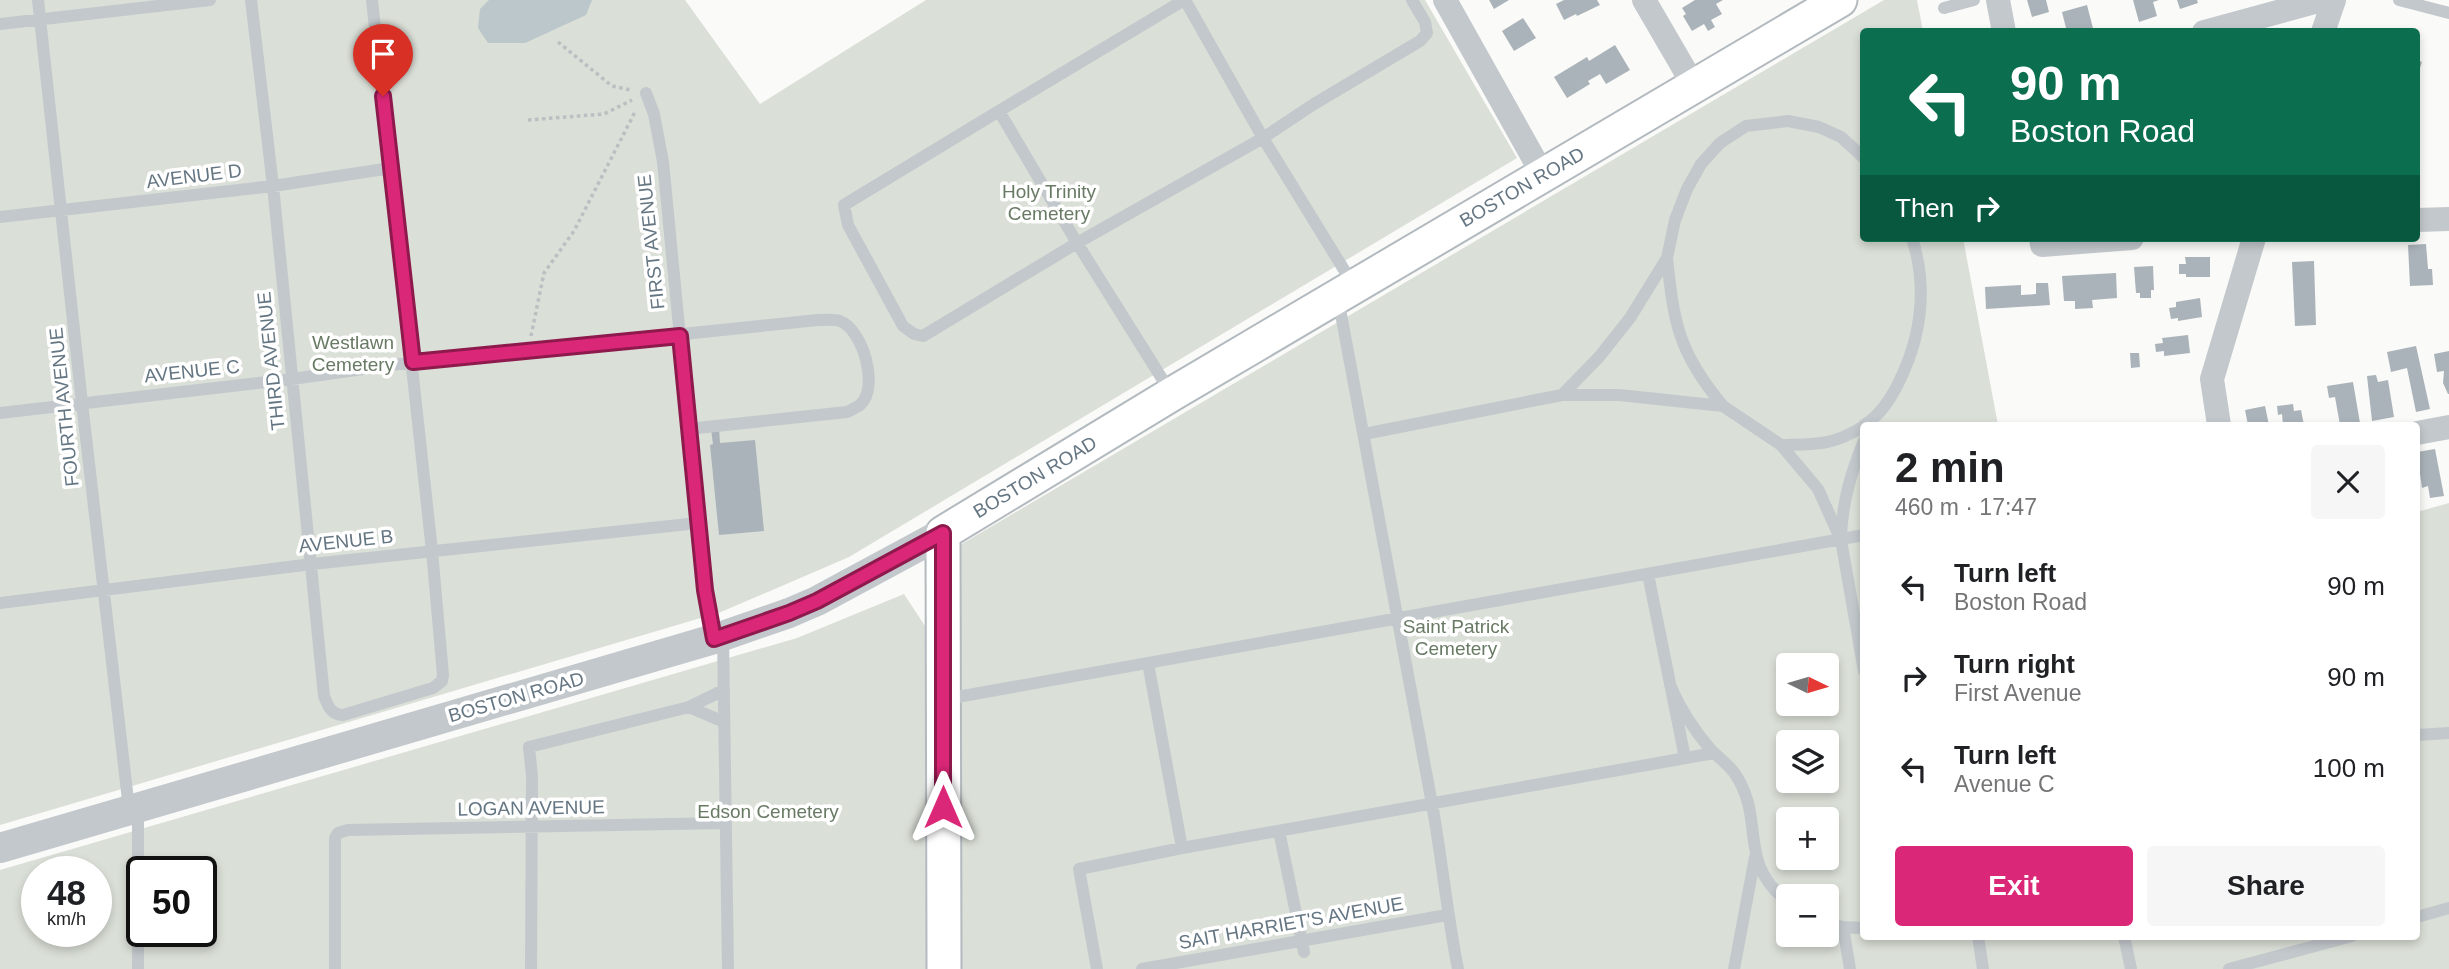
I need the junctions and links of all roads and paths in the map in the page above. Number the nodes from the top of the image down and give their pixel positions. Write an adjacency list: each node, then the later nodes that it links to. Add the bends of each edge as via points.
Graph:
1 (38, 0): 17 (lane, FOURTH AVENUE)
2 (210, 0): 17 (lane)
3 (251, 0): 31 (lane, THIRD AVENUE)
4 (372, 0): 29 (lane)
5 (1185, 0): 25 (lane); 27 (lane)
6 (1412, 0): 27 (lane, via 1425,22 1427,33 1420,41)
7 (1445, 0): 30 (street)
8 (1644, 0): 23 (street)
9 (1840, 0): 23 (main road, BOSTON ROAD)
10 (1974, 0): 15 (lane)
11 (1998, 0): 19 (street)
12 (2322, 0): 20 (street)
13 (2334, 0): 21 (street)
14 (2399, 0): 16 (lane)
15 (1944, 8)
16 (2449, 13)
17 (41, 20): 18 (lane); 32 (lane, FOURTH AVENUE)
18 (0, 24)
19 (2003, 28)
20 (2219, 28)
21 (2324, 28)
22 (558, 42): 24 (path, via 612,86)
23 (1694, 86): 30 (main road, BOSTON ROAD)
24 (646, 93): 26 (path, via 604,114); 41 (lane, FIRST AVENUE, via 663,162); 42 (path, via 574,231 544,273)
25 (999, 111): 38 (lane); 38 (lane, via 844,205 848,225 904,326 923,336)
26 (528, 120)
27 (1263, 138): 38 (lane); 40 (lane)
28 (1860, 154): 39 (lane, via 1842,137 1819,127 1788,121 1746,126 1720,143 1701,164 1675,220)
29 (391, 168): 31 (lane, AVENUE D); 43 (lane)
30 (1543, 175): 40 (main road, BOSTON ROAD)
31 (273, 186): 32 (lane, AVENUE D); 44 (lane, THIRD AVENUE)
32 (63, 211): 33 (lane, AVENUE D); 47 (lane, FOURTH AVENUE)
33 (0, 217)
34 (2449, 219): 35 (street)
35 (2420, 220)
36 (1913, 242): 50 (lane, via 1920,261 1918,333 1890,399)
37 (2253, 242): 51 (street, via 2213,370)
38 (1077, 243): 45 (lane)
39 (1667, 258): 46 (lane, via 1630,318); 48 (lane, via 1679,336 1705,385)
40 (1346, 291): 45 (main road, BOSTON ROAD); 56 (lane)
41 (680, 336): 42 (lane, AVENUE C); 54 (lane, FIRST AVENUE); 54 (lane, AVENUE C, via 840,321 863,346 868,375 861,405 847,412)
42 (527, 351): 43 (lane, AVENUE C)
43 (413, 362): 44 (lane, AVENUE C); 63 (lane)
44 (292, 379): 47 (lane, AVENUE C); 64 (lane, THIRD AVENUE)
45 (1172, 394): 60 (main road, BOSTON ROAD)
46 (1562, 395): 48 (lane, via 1619,395); 56 (lane)
47 (82, 403): 49 (lane, AVENUE C); 66 (lane, FOURTH AVENUE)
48 (1723, 406): 57 (lane)
49 (0, 412)
50 (1869, 422)
51 (2219, 422)
52 (2449, 427): 55 (street)
53 (1860, 428): 57 (lane, via 1823,443)
54 (688, 429): 59 (lane, FIRST AVENUE)
55 (2420, 432)
56 (1364, 434): 68 (lane)
57 (1780, 445): 62 (lane, via 1818,489)
58 (1860, 450): 62 (lane, via 1848,480)
59 (698, 523): 63 (lane, AVENUE B); 69 (lane, FIRST AVENUE, via 705,590)
60 (943, 533): 69 (street, BOSTON ROAD, via 817,601); 74 (main road)
61 (1860, 537): 62 (lane)
62 (1841, 540): 65 (lane); 70 (lane)
63 (432, 551): 64 (lane, AVENUE B); 64 (lane, THIRD AVENUE, via 442,681 433,688 343,715 330,710 324,695)
64 (312, 564): 66 (lane, AVENUE B)
65 (1648, 574): 68 (lane); 72 (lane)
66 (104, 592): 67 (lane, AVENUE B); 82 (lane, FOURTH AVENUE)
67 (0, 603)
68 (1398, 618): 71 (lane); 81 (lane)
69 (719, 638): 73 (lane, FIRST AVENUE); 82 (street, BOSTON ROAD)
70 (1860, 648)
71 (1148, 663): 74 (lane); 87 (lane)
72 (1671, 687): 79 (lane, via 1686,719); 80 (lane)
73 (724, 690): 75 (lane); 76 (lane, FIRST AVENUE)
74 (942, 700): 104 (main road)
75 (689, 707): 76 (lane); 84 (lane, via 530,747)
76 (724, 722): 83 (lane, FIRST AVENUE)
77 (2449, 733): 78 (lane)
78 (2420, 735)
79 (1714, 752): 80 (lane); 88 (lane, via 1744,790)
80 (1685, 758): 81 (lane)
81 (1432, 804): 85 (lane); 91 (lane)
82 (133, 808): 86 (street, BOSTON ROAD); 100 (lane, FOURTH AVENUE)
83 (725, 823): 84 (lane, LOGAN AVENUE); 103 (lane, FIRST AVENUE)
84 (531, 828): 101 (lane, LOGAN AVENUE, via 338,833); 102 (lane)
85 (1279, 831): 87 (lane); 99 (lane)
86 (0, 848)
87 (1182, 848): 105 (lane, via 1079,869)
88 (1755, 856): 89 (lane); 108 (lane)
89 (1776, 891)
90 (2449, 908): 92 (lane)
91 (1447, 915): 99 (lane, SAIT HARRIET'S AVENUE); 107 (lane)
92 (2420, 916)
93 (1839, 926): 94 (lane)
94 (1843, 927): 95 (lane); 109 (lane)
95 (1860, 928)
96 (1979, 940): 110 (lane)
97 (2125, 940): 111 (lane)
98 (2337, 940): 112 (lane)
99 (1303, 946): 106 (lane, SAIT HARRIET'S AVENUE)
100 (138, 969)
101 (335, 969)
102 (531, 969)
103 (728, 969)
104 (944, 969)
105 (1097, 969)
106 (1142, 969)
107 (1458, 969)
108 (1734, 969)
109 (1850, 969)
110 (1983, 969)
111 (2131, 969)
112 (2229, 969)

